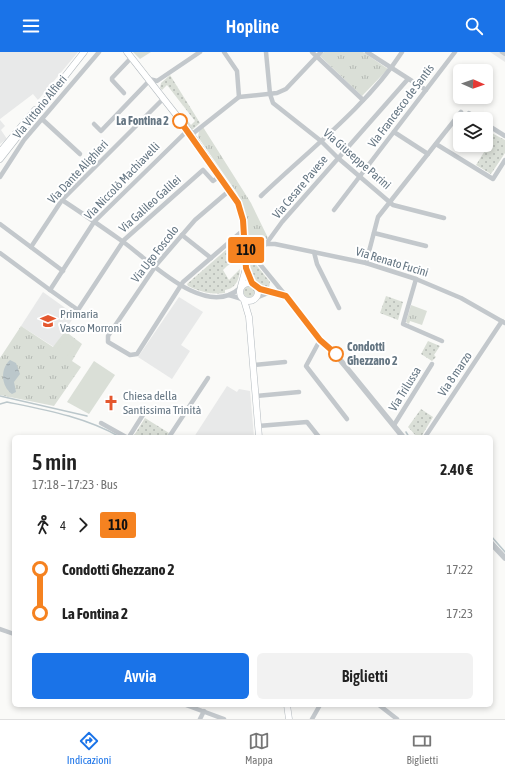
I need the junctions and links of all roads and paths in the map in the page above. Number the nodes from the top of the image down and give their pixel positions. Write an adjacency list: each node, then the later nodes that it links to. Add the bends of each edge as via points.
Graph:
1 (84, 52): 25 (main road)
2 (99, 52): 26 (street, Via Vittorio Alfieri)
3 (127, 52): 15 (main road)
4 (200, 52): 17 (street, via 157,81)
5 (224, 52): 22 (street, via 237,71)
6 (266, 52): 21 (street)
7 (312, 52): 14 (street)
8 (321, 52): 14 (street)
9 (367, 52): 16 (street)
10 (402, 52): 16 (street)
11 (455, 52): 19 (street, Via Francesco de Santis)
12 (502, 52): 13 (street)
13 (505, 54)
14 (317, 57): 21 (street, via 286,89); 24 (street)
15 (132, 58): 17 (main road); 20 (street, via 112,78)
16 (392, 68): 18 (street); 24 (street)
17 (148, 79): 23 (main road); 28 (street, via 101,131)
18 (408, 79): 19 (street); 38 (street, Via Cesare Pavese)
19 (426, 90): 31 (street, Via Francesco de Santis)
20 (124, 93)
21 (270, 94): 22 (street); 33 (street, Via Giuseppe Parini, via 273,102)
22 (239, 97): 30 (street, Via Niccolò Machiavelli)
23 (163, 99): 30 (main road); 46 (street, Via Dante Alighieri)
24 (363, 100): 33 (street)
25 (42, 106): 35 (main road, via 31,114); 39 (main road)
26 (42, 119): 36 (street); 42 (street, Via Vittorio Alfieri, via 24,140)
27 (453, 122): 34 (street)
28 (94, 124)
29 (493, 128): 32 (street)
30 (189, 132): 41 (main road); 50 (street, Via Niccolò Machiavelli)
31 (394, 132): 37 (street); 43 (street, Via Francesco de Santis)
32 (505, 136)
33 (320, 141): 38 (street, Via Giuseppe Parini); 45 (street)
34 (436, 144): 37 (street); 40 (street, via 493,179)
35 (0, 152)
36 (80, 154)
37 (428, 154): 47 (street)
38 (338, 158): 43 (street, Via Giuseppe Parini); 55 (street, Via Cesare Pavese, via 282,222)
39 (0, 160)
40 (505, 160)
41 (220, 176): 44 (main road); 56 (street, Via Galileo Galilei, via 213,181 204,170)
42 (0, 177)
43 (360, 177): 47 (street, Via Giuseppe Parini); 48 (street, Via Francesco de Santis)
44 (230, 190): 54 (street, Via Ugo Foscolo, via 195,220); 66 (main road, via 243,217)
45 (261, 196)
46 (62, 200): 50 (street); 60 (street, Via Dante Alighieri)
47 (391, 202): 49 (street, Via Giuseppe Parini, via 393,205); 52 (street, via 378,217)
48 (334, 210)
49 (444, 218)
50 (94, 222): 56 (street); 67 (street, Via Niccolò Machiavelli)
51 (0, 224): 60 (street)
52 (374, 233): 59 (street); 64 (street)
53 (240, 234): 63 (street)
54 (182, 235): 63 (street); 65 (street, Via Ugo Foscolo)
55 (272, 238): 57 (street, Via Cesare Pavese); 58 (street, Via Cesare Pavese)
56 (123, 242): 65 (street); 73 (street, Via Galileo Galilei, via 78,310)
57 (266, 244): 58 (street, Via Renato Fucini); 69 (street, via 256,248 253,254)
58 (275, 244): 61 (street, Via Renato Fucini)
59 (426, 246)
60 (31, 247): 67 (street)
61 (314, 252): 64 (street, Via Renato Fucini); 79 (street)
62 (0, 253): 73 (street)
63 (211, 258): 71 (street)
64 (366, 263): 68 (street, Via Renato Fucini)
65 (155, 266): 71 (street); 71 (street, Via Ugo Foscolo, via 107,339 108,342 136,355)
66 (246, 268): 70 (main road); 72 (main road)
67 (62, 271): 73 (street)
68 (416, 278): 81 (street, Via Renato Fucini, via 461,298); 83 (street, via 403,324)
69 (275, 283): 74 (street); 76 (street)
70 (255, 285): 72 (main road, via 245,283); 74 (street); 78 (main road, via 258,292)
71 (181, 286): 75 (street, via 207,296)
72 (241, 287): 75 (street); 77 (main road, via 239,294)
73 (50, 290)
74 (273, 292): 76 (street); 78 (street)
75 (229, 295): 77 (street)
76 (286, 296): 82 (street)
77 (243, 299): 78 (main road); 80 (main road)
78 (255, 299): 80 (main road, via 250,306)
79 (338, 308)
80 (249, 317): 86 (main road)
81 (503, 322): 101 (street, Via 8 marzo)
82 (320, 340): 91 (street, via 306,366); 93 (street, via 338,356)
83 (442, 341)
84 (285, 362): 86 (street)
85 (432, 364): 93 (street, Via Trilussa)
86 (253, 365): 89 (main road)
87 (208, 378): 97 (street)
88 (299, 392): 89 (street)
89 (256, 396): 94 (main road)
90 (146, 410): 96 (street)
91 (346, 419)
92 (101, 423): 95 (street)
93 (394, 425): 100 (street)
94 (258, 426): 98 (main road); 99 (street, via 307,422)
95 (123, 435)
96 (128, 435)
97 (170, 435)
98 (259, 435)
99 (317, 435)
100 (402, 435)
101 (426, 435)
102 (493, 545): 103 (street)
103 (505, 558)
104 (0, 629): 105 (street)
105 (12, 633)
106 (192, 707): 110 (street)
107 (287, 707): 113 (main road)
108 (319, 707): 114 (street)
109 (382, 707): 115 (street)
110 (204, 711): 111 (street); 112 (street)
111 (200, 719)
112 (224, 719)
113 (289, 719)
114 (312, 719)
115 (397, 719)

